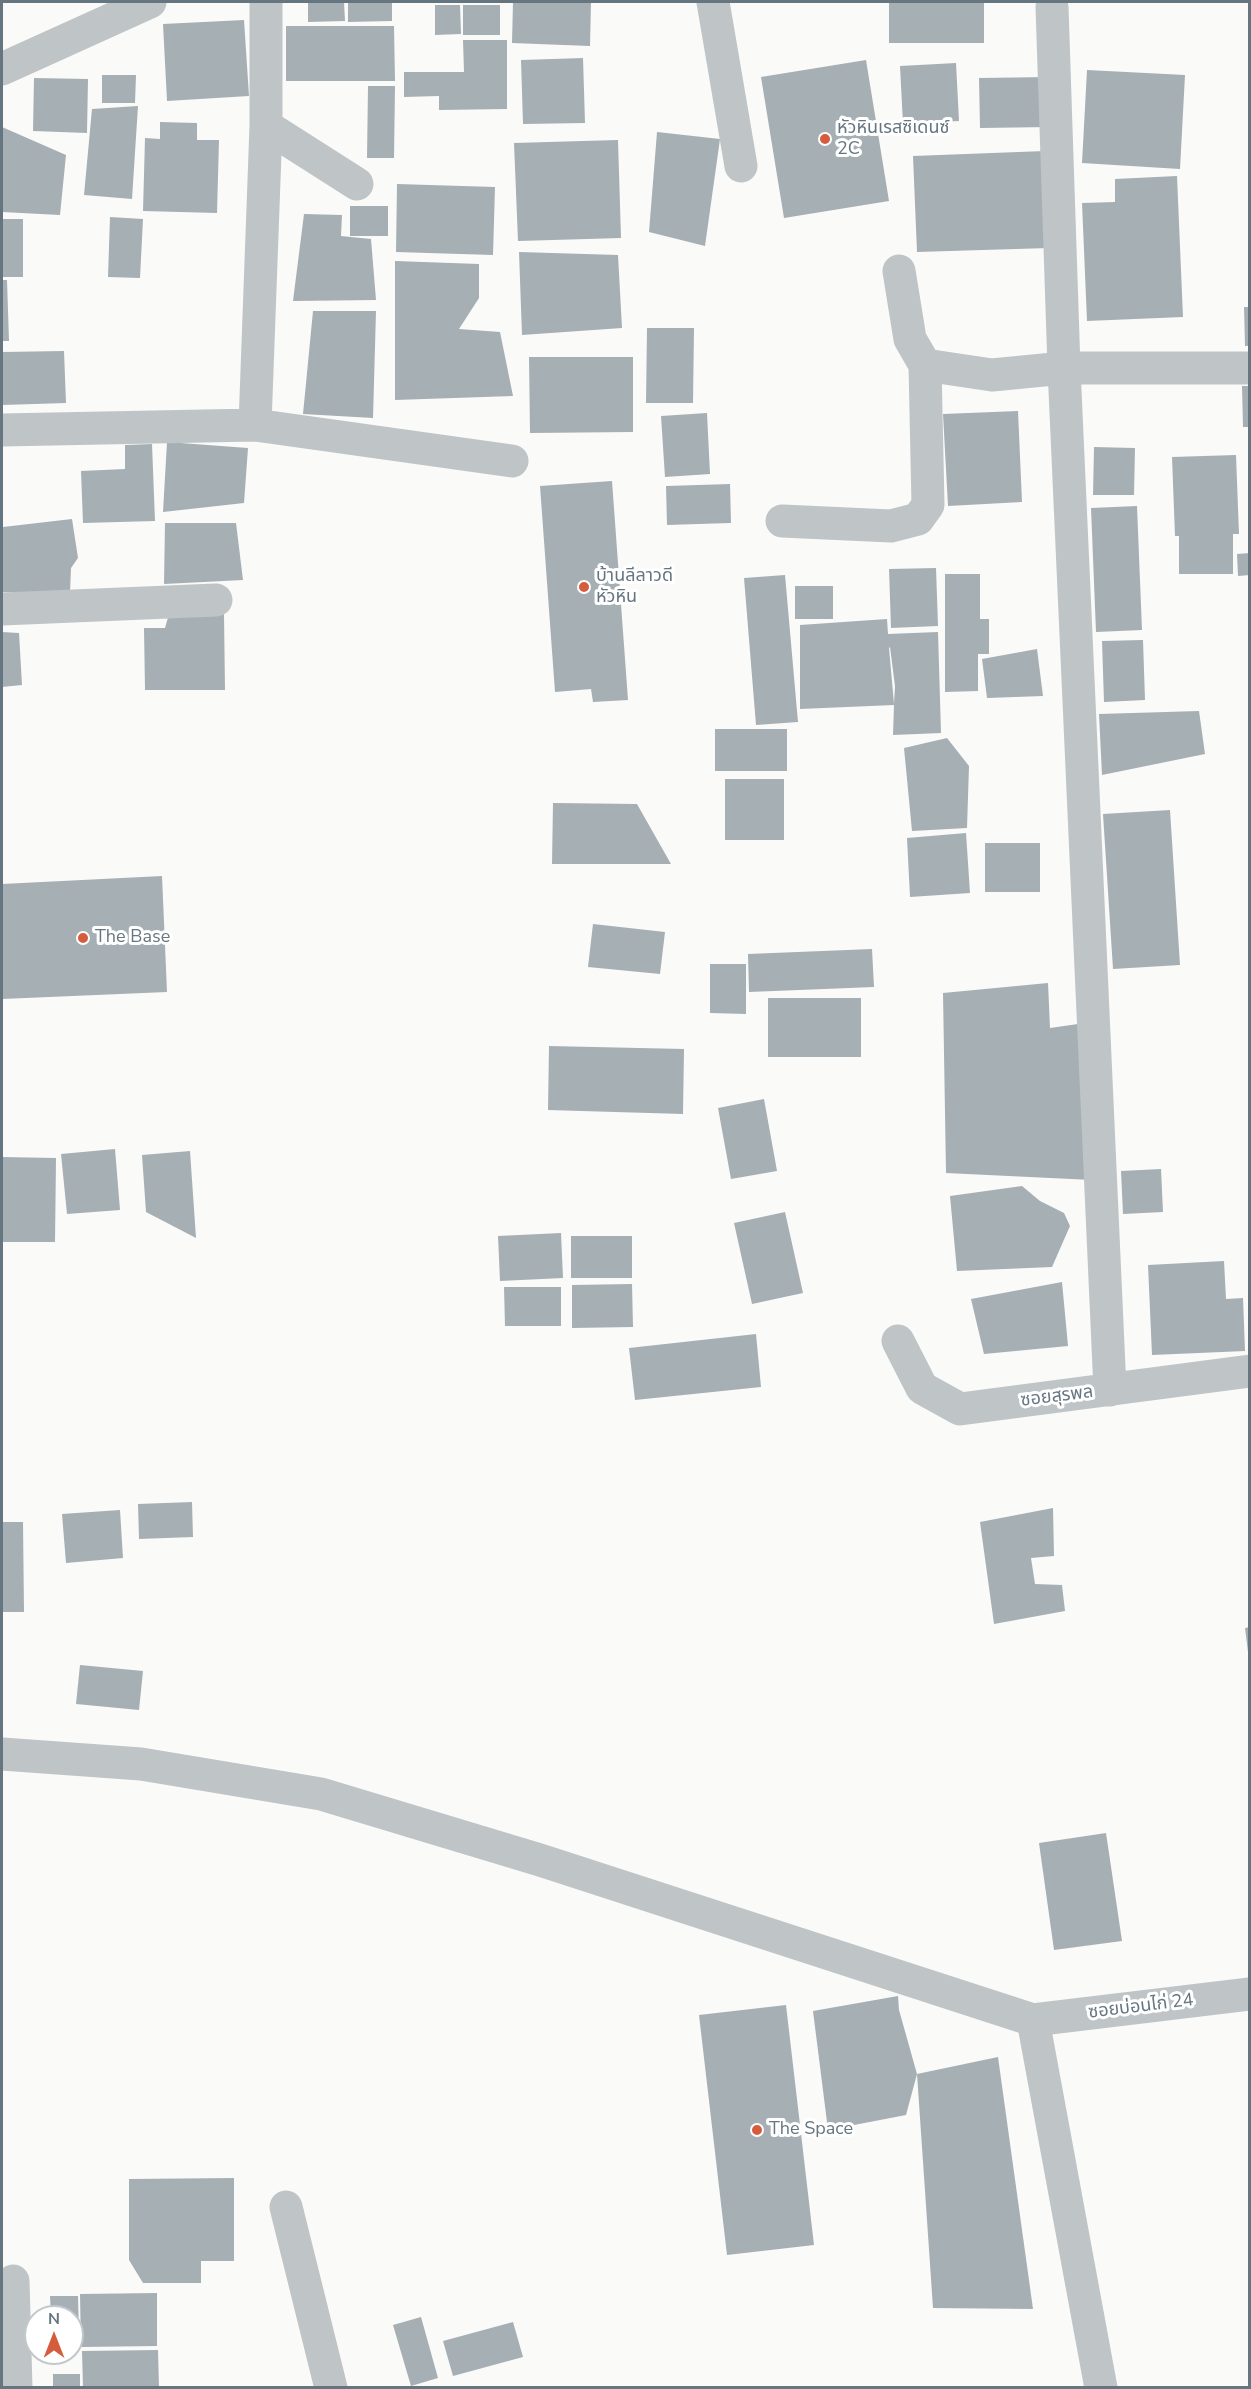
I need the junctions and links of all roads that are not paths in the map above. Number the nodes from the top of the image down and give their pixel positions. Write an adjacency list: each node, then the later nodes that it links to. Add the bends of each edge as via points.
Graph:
1 (150, 2): 5 (street)
2 (266, 2): 6 (street)
3 (713, 2): 7 (street)
4 (1052, 8): 11 (street)
5 (2, 69)
6 (266, 126): 8 (street); 13 (street)
7 (741, 166)
8 (357, 184)
9 (899, 271): 10 (street, via 910,339)
10 (925, 364): 11 (street, via 992,375); 16 (street, via 928,504 918,519 891,526)
11 (1064, 368): 12 (street); 21 (street)
12 (1250, 368)
13 (255, 425): 14 (street); 15 (street)
14 (2, 430)
15 (513, 461)
16 (782, 521)
17 (216, 600): 18 (street)
18 (2, 609)
19 (898, 1341): 21 (street, ซอยสุรพล, via 922,1388 960,1408)
20 (1250, 1371): 21 (street, ซอยสุรพล)
21 (1110, 1390)
22 (2, 1754): 24 (street, via 141,1764 321,1794 540,1860)
23 (1250, 1994): 24 (street, ซอยบ่อนไก่ 24)
24 (1033, 2020): 29 (street)
25 (286, 2207): 28 (street)
26 (13, 2281): 27 (street)
27 (16, 2388)
28 (331, 2388)
29 (1101, 2388)

